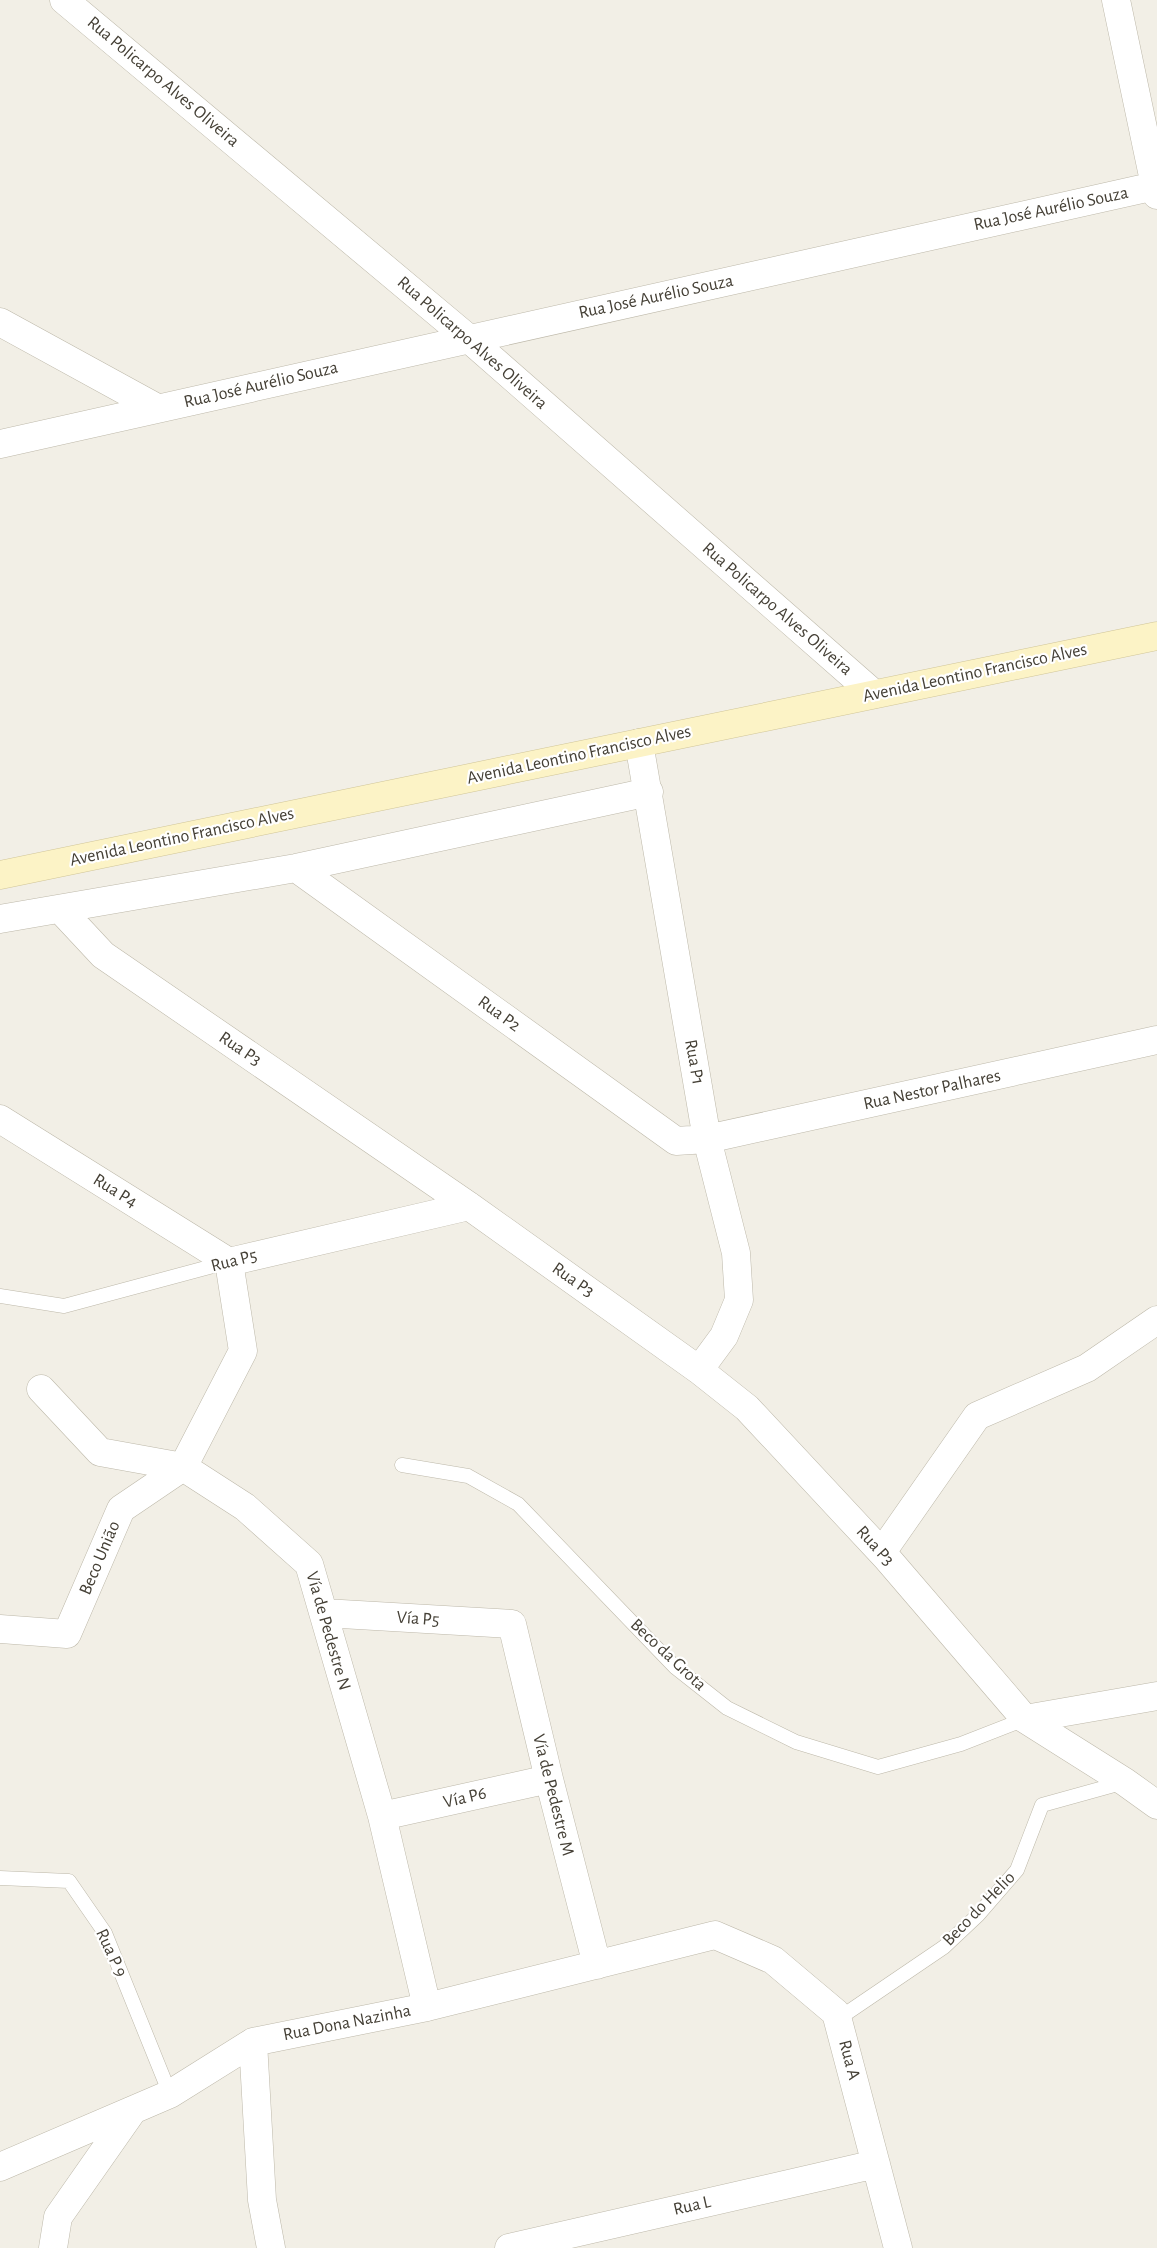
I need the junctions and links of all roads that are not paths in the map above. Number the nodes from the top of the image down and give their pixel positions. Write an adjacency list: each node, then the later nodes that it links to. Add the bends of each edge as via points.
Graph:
1 (64, 0): 5 (street, Rua Policarpo Alves Oliveira)
2 (1116, 0): 3 (street)
3 (1156, 191): 5 (street, Rua José Aurélio Souza)
4 (0, 322): 6 (street)
5 (468, 338): 6 (street, Rua José Aurélio Souza); 9 (street, Rua Policarpo Alves Oliveira)
6 (157, 408): 7 (street, Rua José Aurélio Souza)
7 (0, 444)
8 (1157, 636): 9 (street, Avenida Leontino Francisco Alves)
9 (874, 694): 10 (street, Avenida Leontino Francisco Alves)
10 (639, 743): 11 (street, Rua P1); 13 (street, Avenida Leontino Francisco Alves)
11 (649, 792): 12 (street); 18 (street, Rua P1)
12 (296, 868): 14 (street); 18 (street, Rua P2, via 676,1141)
13 (0, 875)
14 (61, 910): 15 (street); 19 (street, Rua P3, via 104,955)
15 (0, 919)
16 (1157, 1040): 18 (street, Rua Nestor Palhares)
17 (0, 1119): 20 (street, Rua P4)
18 (707, 1139): 23 (street, Rua P1, via 736,1253 739,1300 724,1336)
19 (469, 1206): 20 (street, Rua P5); 23 (street, Rua P3)
20 (229, 1262): 21 (lane, Rua P5, via 64,1306); 26 (street, via 243,1351)
21 (0, 1296)
22 (1157, 1320): 27 (street, via 1087,1368 977,1416)
23 (699, 1370): 27 (street, Rua P3, via 747,1408)
24 (41, 1389): 26 (street, via 100,1452)
25 (402, 1465): 32 (lane, Beco da Grota, via 468,1476 518,1504 675,1667 727,1708 796,1742 878,1767 962,1744)
26 (183, 1467): 28 (street, Vía de Pedestre N, via 246,1507 309,1564); 30 (street, Beco União, via 120,1508 68,1634)
27 (882, 1552): 32 (street, Rua P3)
28 (324, 1613): 29 (street, Vía P5); 36 (street, Vía de Pedestre N)
29 (512, 1624): 33 (street, Vía de Pedestre M)
30 (0, 1629)
31 (1157, 1696): 32 (street)
32 (1025, 1719): 34 (street, Rua P3)
33 (549, 1779): 36 (street, Vía P6); 39 (street, Vía de Pedestre M)
34 (1125, 1782): 35 (street, Rua P3); 41 (lane, Beco do Helio, via 1042,1805 1017,1870 978,1915 944,1947)
35 (1157, 1805)
36 (382, 1816): 40 (street, Vía de Pedestre N)
37 (0, 1878): 43 (lane, Rua P 9, via 69,1881 105,1933)
38 (715, 1935): 39 (street, Rua Dona Nazinha); 41 (street, Rua A, via 773,1960 836,2012)
39 (597, 1965): 40 (street, Rua Dona Nazinha)
40 (428, 2007): 42 (street, Rua Dona Nazinha)
41 (838, 2019): 45 (street, Rua A)
42 (253, 2042): 43 (street, Rua Dona Nazinha); 48 (street, via 262,2200)
43 (170, 2094): 44 (street, Rua Dona Nazinha)
44 (133, 2110): 46 (street, Rua Dona Nazinha); 47 (street, via 58,2217)
45 (876, 2164): 49 (street, Rua L); 50 (street, Rua A)
46 (0, 2167)
47 (53, 2248)
48 (271, 2248)
49 (509, 2248)
50 (898, 2248)

